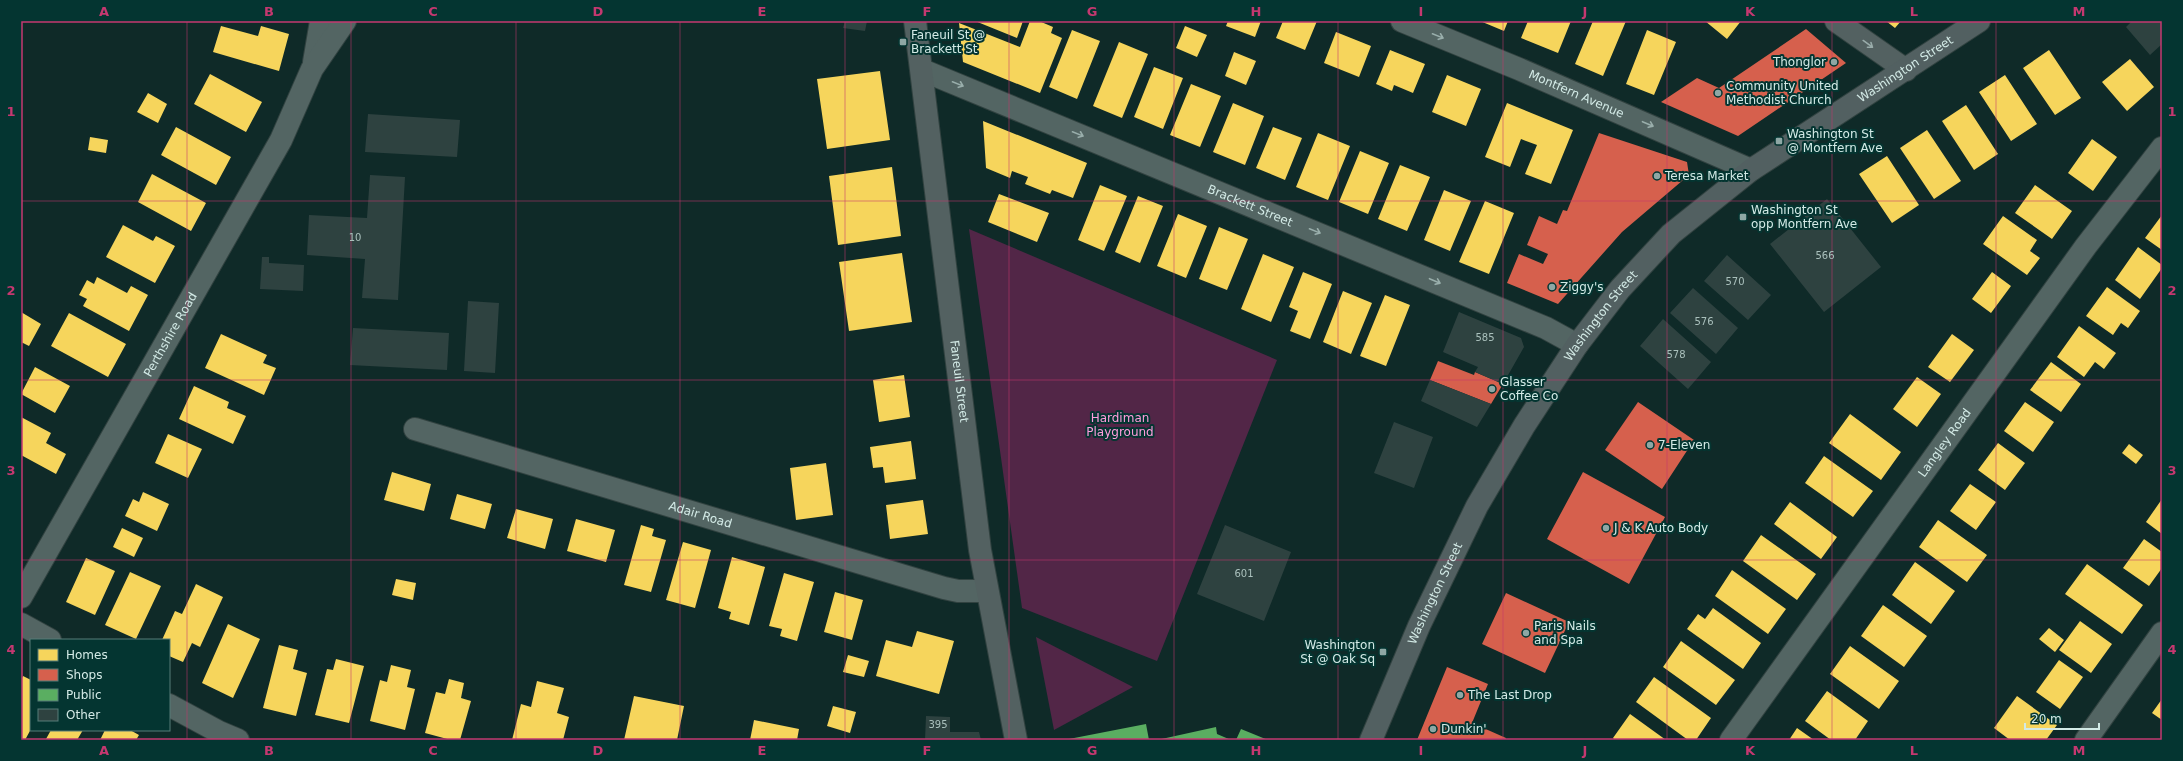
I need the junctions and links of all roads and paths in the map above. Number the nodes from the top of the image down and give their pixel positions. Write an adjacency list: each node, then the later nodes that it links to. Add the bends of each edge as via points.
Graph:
1 (321, 21): 7 (street, Perthshire Road)
2 (345, 21): 7 (street, Perthshire Road)
3 (915, 21): 8 (street, Faneuil Street)
4 (1402, 21): 11 (street, Montfern Avenue, one-way to 11, via 1520,69)
5 (1836, 21): 9 (street, one-way to 9)
6 (1979, 21): 9 (main road, Washington Street)
7 (312, 69): 15 (street, Perthshire Road, via 281,140)
8 (922, 70): 12 (street, Brackett Street, one-way to 12, via 1532,322); 14 (street, Faneuil Street, via 973,503)
9 (1906, 70): 11 (main road, Washington Street)
10 (2162, 148): 23 (street, Langley Road, via 2086,246)
11 (1751, 170): 12 (main road, Washington Street, via 1671,234 1642,263 1616,293)
12 (1578, 345): 22 (main road, Washington Street, via 1524,426 1474,512 1422,620)
13 (415, 429): 14 (street, Adair Road, via 944,588 958,591)
14 (986, 590): 21 (street, Faneuil Street)
15 (21, 597)
16 (21, 624): 18 (street)
17 (2162, 633): 24 (street)
18 (48, 639)
19 (170, 706): 20 (street)
20 (238, 740)
21 (1016, 740)
22 (1372, 740)
23 (1731, 740)
24 (2086, 740)

